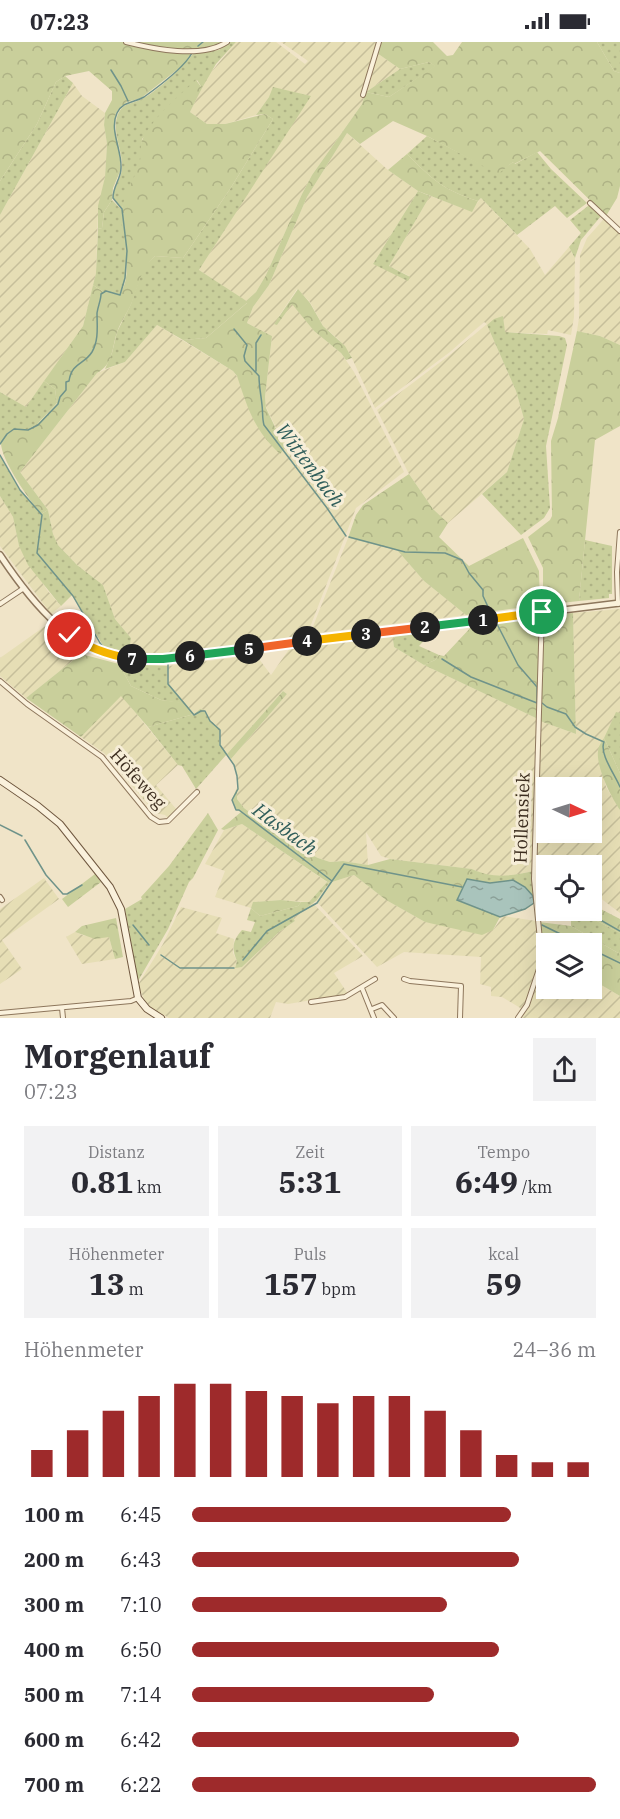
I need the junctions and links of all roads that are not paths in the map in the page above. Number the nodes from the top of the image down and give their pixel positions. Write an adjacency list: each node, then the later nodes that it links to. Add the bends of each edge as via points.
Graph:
1 (126, 42): 2 (street, via 156,49 191,50 210,50)
2 (227, 42)
3 (379, 42): 4 (street)
4 (363, 95)
5 (590, 203): 6 (street)
6 (620, 231)
7 (620, 532): 10 (street)
8 (0, 555): 9 (street)
9 (24, 588): 11 (street); 12 (street, via 56,624 78,640 121,657 166,658)
10 (619, 603): 12 (street)
11 (0, 604)
12 (542, 612): 29 (street, Hollensiek, via 534,879 542,960 527,1005)
13 (0, 681): 15 (street, Höfeweg, via 102,757 159,822 168,821)
14 (0, 780): 19 (main road, via 60,824 110,887 121,909)
15 (197, 792)
16 (404, 979): 28 (street, via 461,986)
17 (375, 980): 18 (street)
18 (362, 988): 20 (street, via 345,997); 22 (street)
19 (138, 998): 21 (street); 25 (main road)
20 (311, 1002)
21 (62, 1008): 23 (street); 24 (street)
22 (372, 1009): 26 (street); 27 (street, via 382,1005)
23 (0, 1013)
24 (63, 1018)
25 (161, 1018)
26 (374, 1018)
27 (394, 1018)
28 (460, 1018)
29 (518, 1018)

